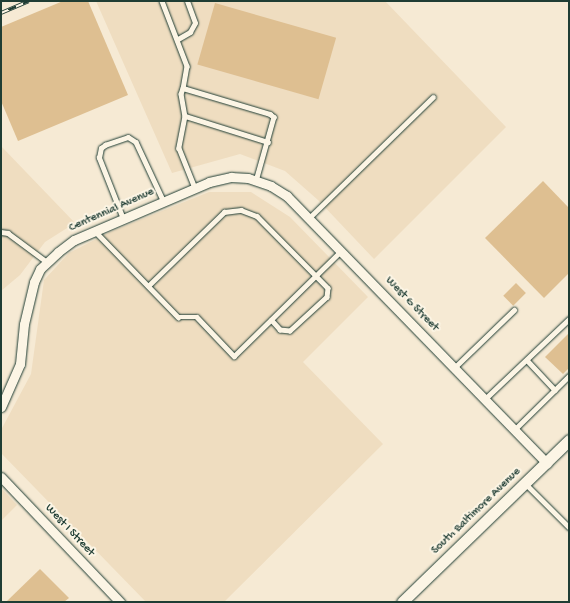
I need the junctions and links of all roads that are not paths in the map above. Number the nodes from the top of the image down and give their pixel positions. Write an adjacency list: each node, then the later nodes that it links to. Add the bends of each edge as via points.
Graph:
1 (162, 1): 3 (lane)
2 (187, 1): 3 (lane, via 195,23 190,32)
3 (178, 38): 4 (lane, via 187,66)
4 (183, 88): 6 (lane, via 181,94); 7 (lane, via 270,114 274,120)
5 (433, 97): 11 (lane)
6 (185, 116): 7 (lane); 9 (lane, via 179,148)
7 (268, 142): 8 (lane)
8 (252, 179): 9 (street, Centennial Avenue, via 230,177); 11 (street, West G Street, via 271,186 287,196)
9 (195, 188): 10 (street, Centennial Avenue)
10 (164, 202): 12 (street, Centennial Avenue); 12 (lane, via 136,142 128,137 105,145 101,148 99,158)
11 (309, 218): 15 (street, West G Street)
12 (123, 219): 13 (street, Centennial Avenue)
13 (95, 231): 16 (street, Centennial Avenue, via 74,240); 18 (lane)
14 (1, 232): 16 (lane, via 8,233)
15 (341, 250): 17 (lane); 23 (street, West G Street)
16 (47, 262): 27 (street, Centennial Avenue, via 40,269 34,282 24,324 20,364)
17 (316, 275): 18 (lane, via 257,216 241,210 224,212); 21 (lane); 21 (lane, via 328,288 326,297 290,331 280,330)
18 (148, 286): 21 (lane, via 178,317 197,317 234,356)
19 (514, 310): 23 (lane)
20 (569, 319): 22 (lane)
21 (271, 320)
22 (527, 360): 25 (lane); 26 (lane)
23 (454, 367): 26 (street, West G Street)
24 (569, 376): 25 (lane)
25 (555, 390): 28 (lane)
26 (485, 399): 28 (street, West G Street)
27 (1, 407)
28 (515, 429): 30 (street, West G Street)
29 (569, 440): 30 (street, South Baltimore Avenue)
30 (547, 463): 32 (street, South Baltimore Avenue)
31 (1, 477): 34 (street, West I Street)
32 (526, 484): 33 (lane); 35 (street, South Baltimore Avenue)
33 (569, 526)
34 (120, 602)
35 (402, 602)

